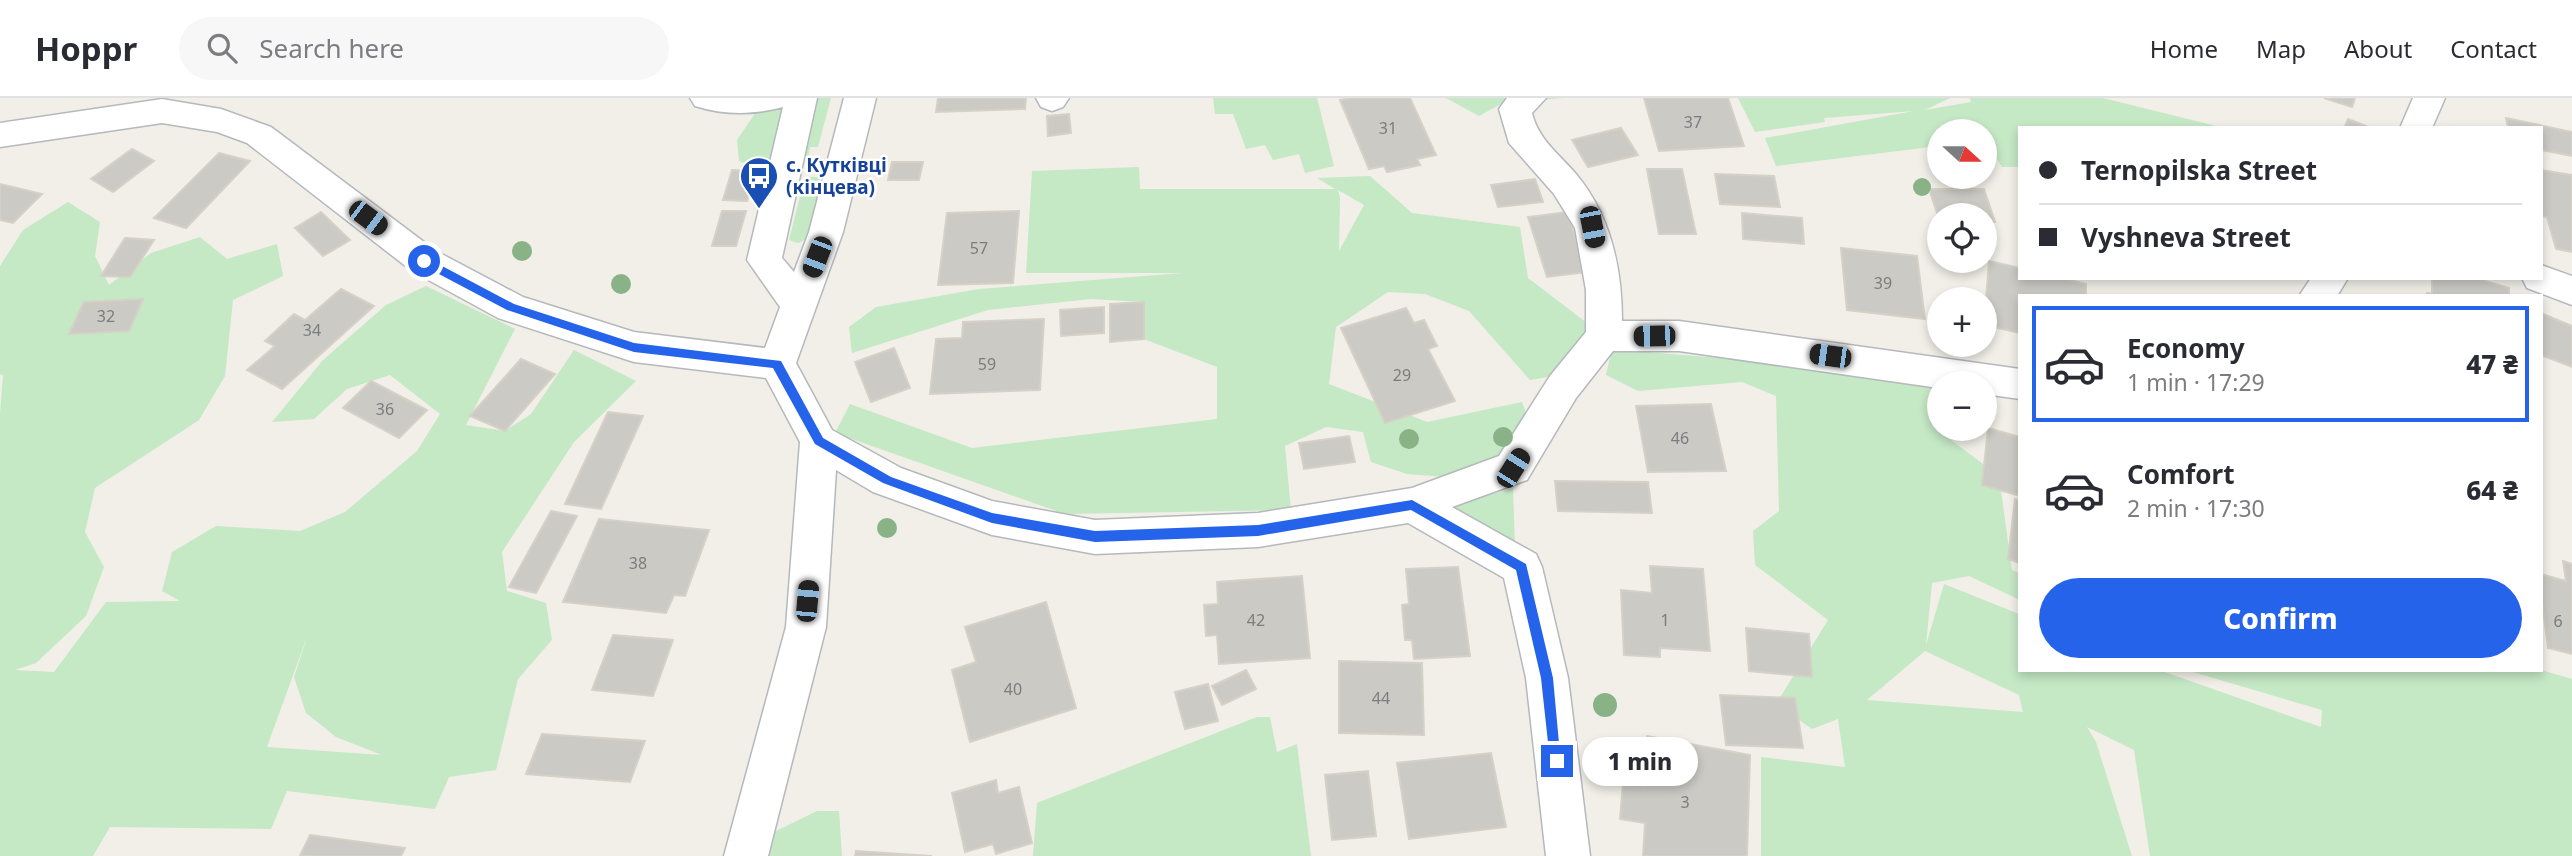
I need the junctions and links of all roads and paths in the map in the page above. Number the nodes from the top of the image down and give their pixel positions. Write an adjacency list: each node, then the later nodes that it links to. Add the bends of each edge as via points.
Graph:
1 (706, 98): 2 (street, via 752,102)
2 (774, 98)
3 (801, 98): 10 (street)
4 (860, 98): 9 (street)
5 (1530, 98): 16 (street, via 1515,109 1521,135 1566,186 1592,227 1604,290)
6 (2428, 98): 7 (street)
7 (2417, 126)
8 (0, 135): 17 (street, via 162,111 221,121 259,135 424,261 511,307 634,347)
9 (847, 150): 10 (street, via 803,164); 15 (street, via 826,232)
10 (781, 183): 15 (street, via 764,260)
11 (2329, 280): 14 (street)
12 (2543, 280): 13 (street)
13 (2572, 291)
14 (2319, 294)
15 (799, 305): 17 (street)
16 (1604, 336): 18 (street, via 1679,336); 20 (street, via 1563,387 1513,468)
17 (777, 364): 19 (street)
18 (2018, 384)
19 (819, 441): 20 (street, via 887,480 992,518 1095,537 1258,530); 21 (street, via 806,627)
20 (1412, 505): 22 (street, via 1521,567 1547,678)
21 (746, 856)
22 (1568, 856)

